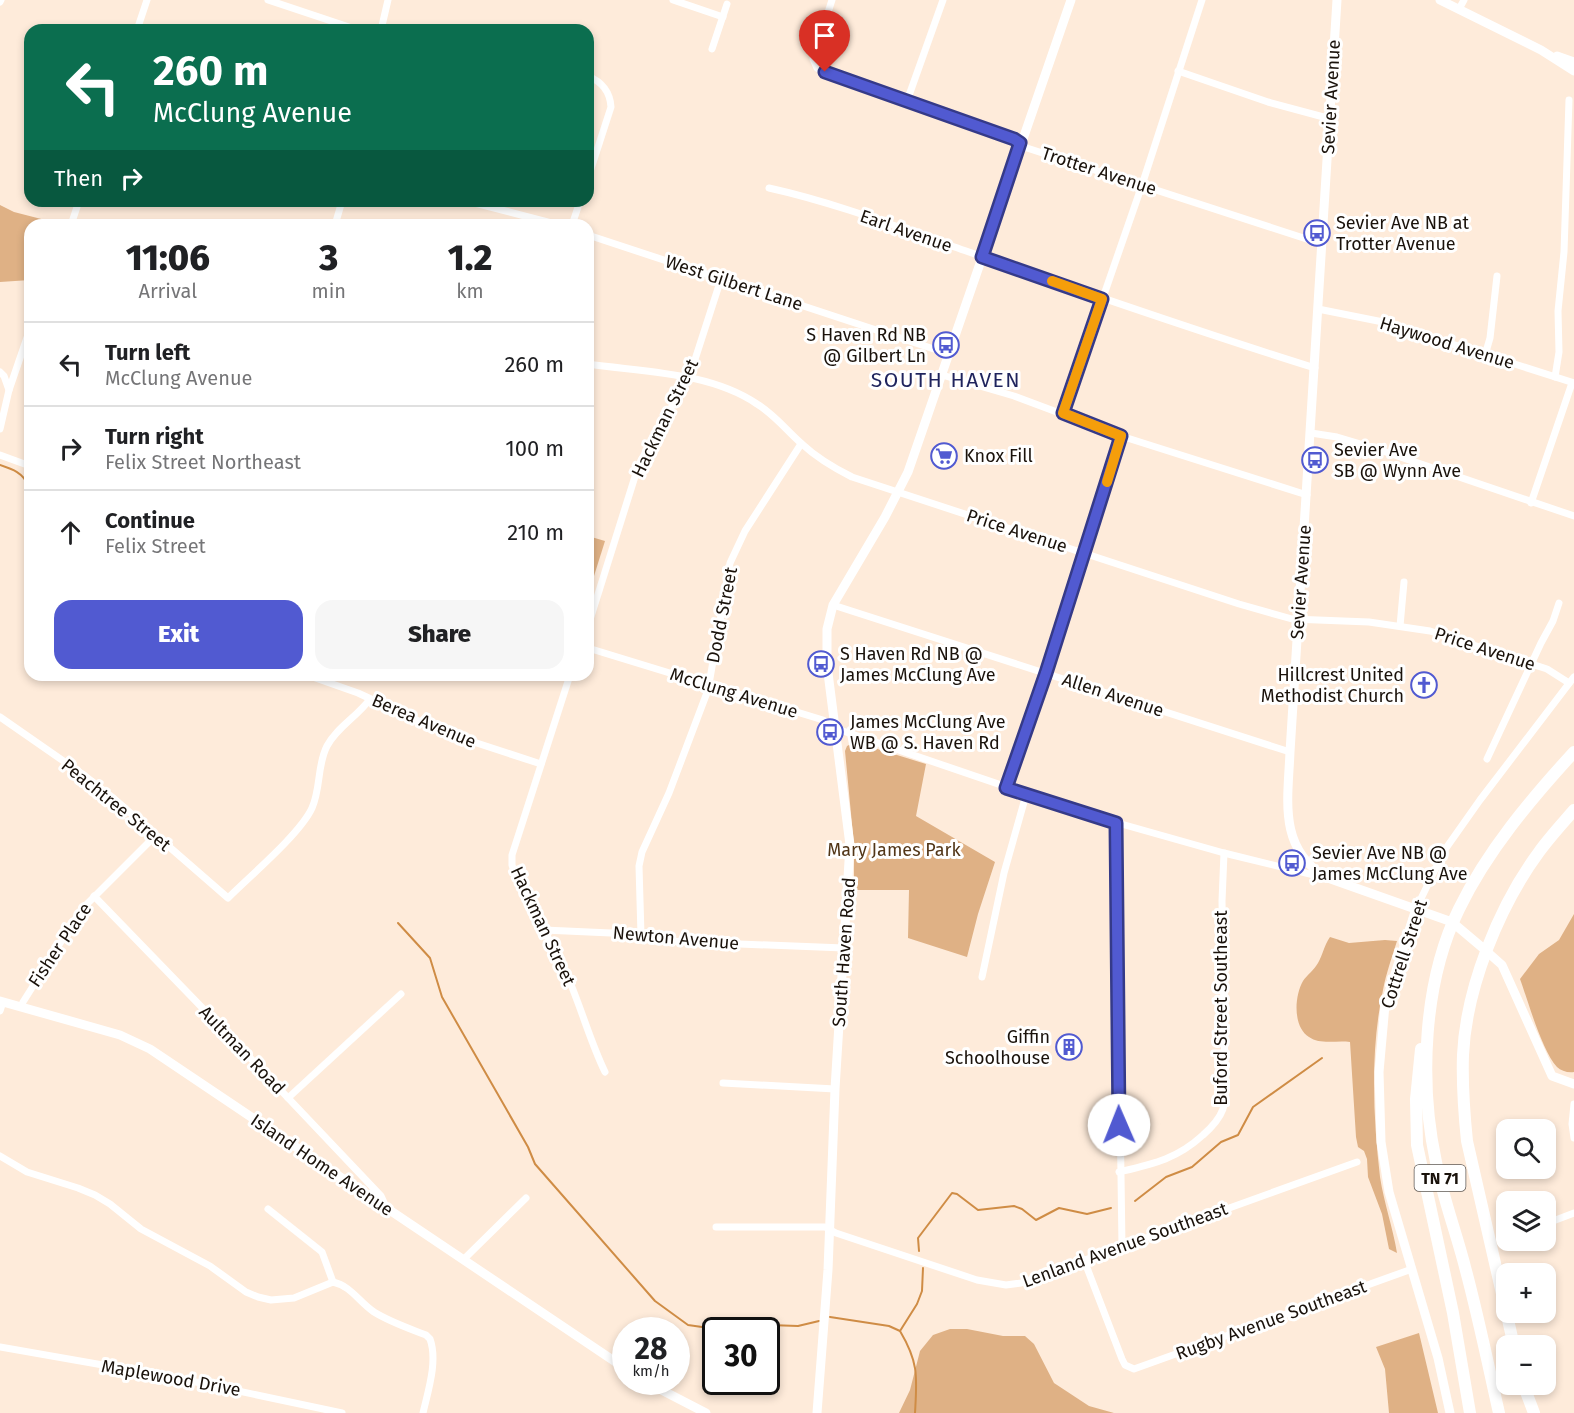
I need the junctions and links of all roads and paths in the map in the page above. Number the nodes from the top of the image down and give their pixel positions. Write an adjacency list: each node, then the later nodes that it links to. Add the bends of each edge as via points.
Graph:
1 (147, 0): 15 (street)
2 (268, 0): 16 (street)
3 (388, 0): 17 (street)
4 (673, 0): 14 (street)
5 (832, 0): 25 (street, Trotter Avenue, via 813,64 825,72)
6 (943, 0): 25 (street)
7 (1071, 0): 27 (street, South Haven Road)
8 (1202, 0): 21 (street)
9 (1337, 0): 26 (street, Sevier Avenue)
10 (1440, 0): 13 (street)
11 (1464, 0): 13 (street)
12 (727, 4): 14 (street)
13 (1459, 9): 19 (street)
14 (723, 17): 18 (street)
15 (139, 24)
16 (340, 24)
17 (382, 24)
18 (712, 49)
19 (1541, 50): 20 (street); 22 (street)
20 (1574, 62)
21 (1178, 71): 26 (street); 29 (street)
22 (1574, 71)
23 (594, 79): 28 (street, via 607,90 611,107)
24 (1569, 100): 32 (street)
25 (907, 101): 27 (street, Trotter Avenue)
26 (1331, 119): 36 (street, Sevier Avenue)
27 (1020, 143): 29 (street, Trotter Avenue); 37 (street, South Haven Road)
28 (594, 159)
29 (1142, 185): 36 (street, Trotter Avenue); 40 (street)
30 (769, 188): 37 (street, Earl Avenue, via 823,202)
31 (489, 207): 34 (street)
32 (1565, 216): 33 (street); 49 (street)
33 (1574, 216)
34 (532, 219)
35 (594, 237): 39 (street, West Gilbert Lane)
36 (1322, 244): 41 (street, Sevier Avenue)
37 (982, 257): 40 (street, Earl Avenue); 43 (street, South Haven Road)
38 (1497, 276): 44 (street)
39 (721, 279): 43 (street, West Gilbert Lane); 50 (street, Hackman Street)
40 (1102, 299): 46 (street, Earl Avenue); 53 (street)
41 (1318, 309): 44 (street, Haywood Avenue, via 1383,322); 46 (street, Sevier Avenue)
42 (24, 346): 52 (street)
43 (949, 354): 48 (street, South Haven Road)
44 (1485, 355): 49 (street, Haywood Avenue)
45 (594, 365): 50 (street, Price Avenue)
46 (1315, 368): 55 (street, Sevier Avenue)
47 (0, 372): 52 (street)
48 (942, 375): 53 (street); 60 (street, South Haven Road)
49 (1555, 377): 51 (street, Haywood Avenue)
50 (689, 378): 57 (street, Price Avenue, via 741,394 774,417); 68 (street, Hackman Street, via 639,467)
51 (1573, 383): 62 (street)
52 (9, 390): 54 (street)
53 (1063, 413): 56 (street)
54 (0, 429)
55 (1311, 433): 61 (street, Sevier Avenue); 62 (street, via 1374,448)
56 (1121, 436): 61 (street); 64 (street)
57 (801, 444): 60 (street, Price Avenue, via 831,467); 77 (street, Dodd Street, via 745,531 730,563)
58 (0, 455): 59 (street)
59 (24, 464)
60 (899, 493): 64 (street, Price Avenue); 67 (street, South Haven Road)
61 (1307, 495): 69 (street, Sevier Avenue)
62 (1531, 503): 63 (street)
63 (1574, 516)
64 (1085, 553): 69 (street, Price Avenue, via 1279,617); 73 (street)
65 (1404, 582): 70 (street)
66 (1559, 603): 72 (street)
67 (834, 605): 73 (street, Allen Avenue); 80 (street, South Haven Road, via 827,629 827,665)
68 (594, 607)
69 (1299, 619): 70 (street, Price Avenue); 81 (street, Sevier Avenue)
70 (1400, 626): 72 (street, Price Avenue, via 1430,631)
71 (594, 650): 77 (street, McClung Avenue)
72 (1532, 664): 74 (street, Price Avenue); 83 (street)
73 (1046, 673): 81 (street, Allen Avenue); 85 (street)
74 (1572, 680): 93 (street, Cottrell Street, via 1444,850)
75 (323, 681): 78 (street, Berea Avenue)
76 (568, 681): 84 (street, Hackman Street)
77 (709, 685): 80 (street, McClung Avenue); 95 (street, Dodd Street, via 669,793 642,852)
78 (370, 699): 84 (street, Berea Avenue, via 440,731); 89 (street, Peachtree Street, via 328,745 314,802 304,820 228,898)
79 (0, 717): 89 (street, Peachtree Street, via 85,776)
80 (835, 727): 85 (street, McClung Avenue); 96 (street, South Haven Road, via 850,845)
81 (1290, 752): 91 (street, Sevier Avenue, via 1288,808 1292,837 1302,858)
82 (1574, 752): 98 (highway, TN 71, via 1499,842 1475,879 1447,939)
83 (1487, 759)
84 (541, 764): 94 (street, Hackman Street, via 512,865)
85 (1006, 788): 86 (street, McClung Avenue)
86 (1026, 795): 88 (street, McClung Avenue); 97 (street)
87 (1574, 810): 124 (highway, TN 71, via 1539,852 1493,932 1480,969 1463,1054 1463,1108 1472,1168)
88 (1116, 823): 90 (street, McClung Avenue); 111 (street)
89 (155, 836): 92 (street, Fisher Place)
90 (1224, 853): 91 (street, McClung Avenue); 111 (street, Buford Street Southeast, via 1222,1113 1206,1133 1179,1154)
91 (1325, 877): 93 (street, Sevier Avenue)
92 (94, 896): 101 (street, Fisher Place, via 81,910); 106 (street, Aultman Road)
93 (1416, 909): 104 (street, Sevier Avenue, via 1452,922 1502,965 1552,1076); 122 (street, Cottrell Street, via 1386,1005 1379,1072 1381,1142 1389,1192)
94 (544, 930): 95 (street, Newton Avenue); 102 (street, Hackman Street, via 563,966)
95 (641, 935): 96 (street, Newton Avenue, via 664,941)
96 (844, 948): 105 (street, South Haven Road)
97 (982, 976)
98 (1434, 989): 135 (highway, via 1421,1044 1417,1145); 136 (highway, TN 71, via 1428,1037 1428,1104 1436,1162 1466,1269)
99 (400, 994): 106 (street)
100 (1, 1005): 101 (street, Island Home Avenue)
101 (21, 1007): 113 (street, Island Home Avenue, via 143,1045)
102 (605, 1072)
103 (723, 1083): 105 (street)
104 (1574, 1084)
105 (835, 1089): 118 (street, South Haven Road)
106 (288, 1098): 113 (street, Aultman Road, via 381,1196)
107 (1574, 1104): 108 (street)
108 (1574, 1138)
109 (0, 1156): 123 (street, via 27,1172 95,1195 149,1234 258,1297 294,1298)
110 (1357, 1162): 119 (street, Lenland Avenue Southeast)
111 (1119, 1172): 119 (street)
112 (526, 1198): 120 (street)
113 (386, 1207): 120 (street, Island Home Avenue)
114 (268, 1209): 123 (street, via 322,1252)
115 (1574, 1213): 116 (street)
116 (1556, 1220)
117 (716, 1227): 118 (street, Lenland Avenue Southeast)
118 (830, 1230): 121 (street, Lenland Avenue Southeast, via 994,1284 1021,1283); 133 (street, South Haven Road)
119 (1122, 1246): 121 (street, Lenland Avenue Southeast)
120 (464, 1259): 126 (street, Island Home Avenue)
121 (1084, 1260): 122 (street, Rugby Avenue Southeast, via 1122,1359 1134,1368)
122 (1412, 1269): 134 (street, Cottrell Street)
123 (333, 1282): 131 (street, via 347,1287 382,1317 430,1339 431,1367)
124 (1511, 1335)
125 (0, 1347): 130 (street, Maplewood Drive, via 177,1378)
126 (612, 1359)
127 (671, 1395): 132 (street)
128 (1525, 1395): 137 (highway)
129 (1527, 1395): 138 (highway)
130 (342, 1413)
131 (423, 1413)
132 (706, 1413)
133 (818, 1413)
134 (1450, 1413)
135 (1470, 1413)
136 (1499, 1413)
137 (1529, 1413)
138 (1534, 1413)

